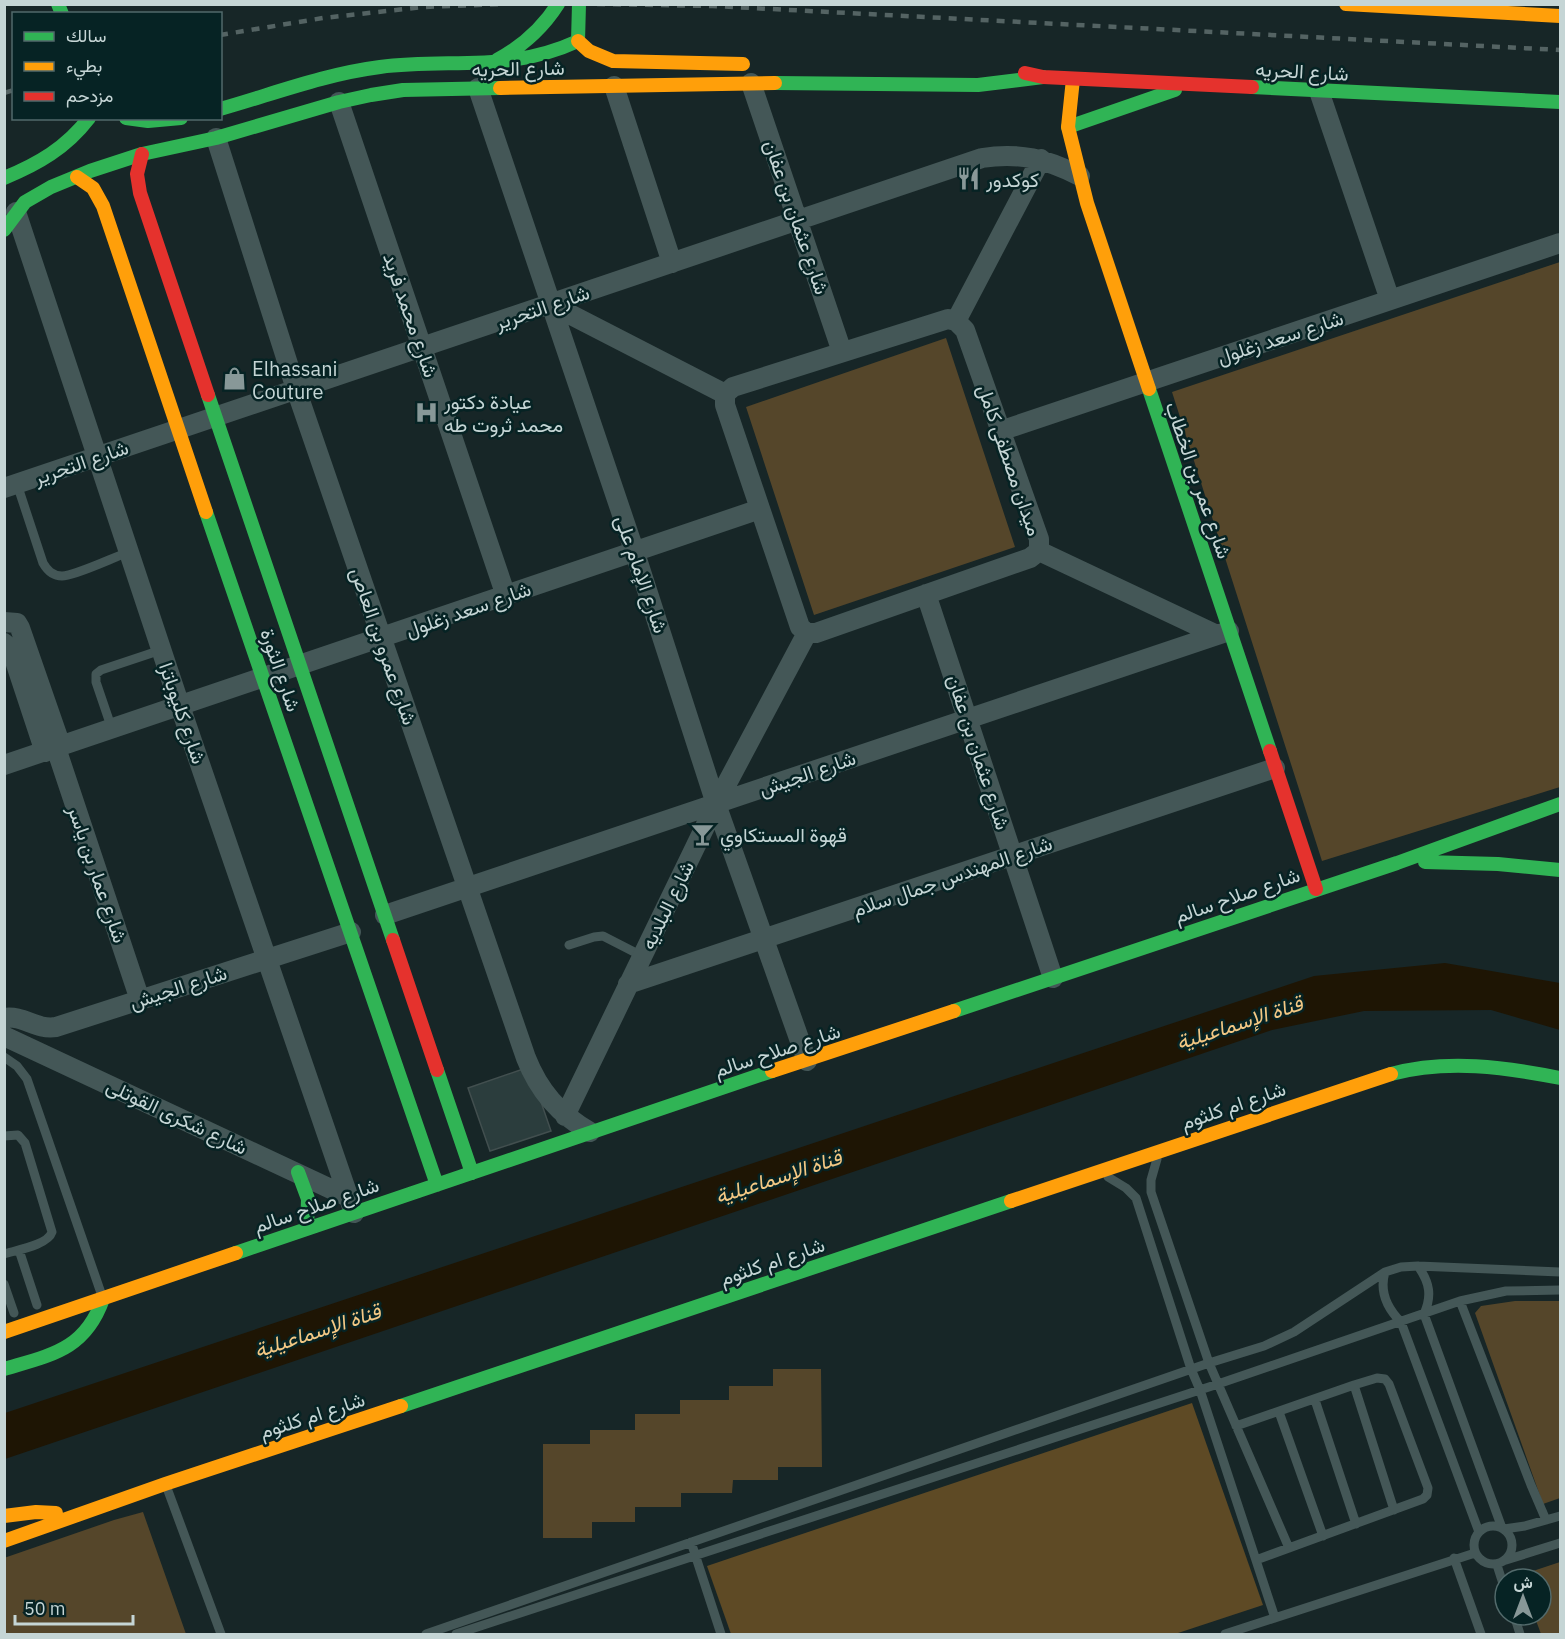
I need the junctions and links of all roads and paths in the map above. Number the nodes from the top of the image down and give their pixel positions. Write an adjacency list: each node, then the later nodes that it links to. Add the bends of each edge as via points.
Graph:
1 (558, 4): 7 (main road, via 536,33)
2 (579, 4): 6 (main road)
3 (1346, 4): 4 (main road)
4 (1371, 5): 5 (main road)
5 (1551, 12)
6 (578, 41): 7 (main road, شارع الحريه, via 531,59); 8 (main road, شارع الحريه, via 589,51 614,61)
7 (494, 61): 16 (main road, شارع الحريه, via 381,66 344,72)
8 (760, 64)
9 (999, 69): 10 (main road, شارع الحريه)
10 (1043, 77): 11 (main road, شارع الحريه); 12 (main road, شارع الحريه, via 978,85)
11 (1073, 79): 14 (main road, شارع الحريه); 26 (main road, شارع عمر بن الخطاب)
12 (751, 83): 13 (main road, شارع الحريه); 35 (street, شارع عثمان بن عفان)
13 (614, 86): 15 (main road, شارع الحريه); 38 (street)
14 (1189, 86): 17 (main road, شارع الحريه); 26 (main road)
15 (478, 88): 18 (main road, شارع الحريه, via 403,90); 40 (street, شارع الإمام على)
16 (280, 91): 20 (main road, شارع الحريه); 21 (main road)
17 (1319, 91): 19 (main road, شارع الحريه); 39 (street)
18 (339, 102): 21 (main road, شارع الحريه); 42 (street, شارع محمد فريد)
19 (1560, 102)
20 (222, 109)
21 (287, 117): 27 (main road, شارع الحريه)
22 (88, 120): 33 (main road, via 56,154)
23 (141, 120): 24 (main road)
24 (164, 120)
25 (181, 120): 28 (main road)
26 (1068, 127): 31 (main road, شارع عمر بن الخطاب)
27 (216, 138): 28 (main road, شارع الحريه); 45 (street, شارع عمرو بن العاص)
28 (186, 144): 29 (main road, شارع الحريه)
29 (142, 154): 32 (main road, شارع الحريه); 47 (main road, شارع الثورة, via 134,191)
30 (1041, 159): 31 (street, شارع التحرير); 35 (street, شارع التحرير, via 1012,155 982,158); 41 (street)
31 (1080, 176): 44 (main road, شارع عمر بن الخطاب)
32 (77, 177): 34 (main road, شارع الحريه, via 36,194); 48 (main road, شارع الثورة, via 107,201)
33 (4, 178)
34 (16, 212): 36 (main road, شارع الحريه); 50 (street, شارع كليوباترا)
35 (797, 220): 38 (street, شارع التحرير); 43 (street, شارع عثمان بن عفان)
36 (4, 230)
37 (1560, 243): 39 (street, شارع سعد زغلول)
38 (672, 263): 40 (street, شارع التحرير)
39 (1390, 300): 44 (street, شارع سعد زغلول)
40 (550, 304): 42 (street, شارع التحرير); 46 (street); 55 (street, شارع الإمام على)
41 (956, 321): 43 (street, via 941,320); 49 (street, ميدان مصطفى كامل, via 964,330)
42 (422, 347): 45 (street, شارع التحرير); 57 (street, شارع محمد فريد)
43 (842, 351): 46 (street, via 733,387)
44 (1146, 382): 49 (street, شارع سعد زغلول); 60 (main road, شارع عمر بن الخطاب)
45 (296, 389): 47 (street, شارع التحرير); 61 (street, شارع عمرو بن العاص)
46 (725, 394): 52 (street, via 725,405)
47 (216, 416): 48 (street, شارع التحرير); 64 (main road, شارع الثورة)
48 (179, 429): 50 (street, شارع التحرير); 65 (main road, شارع الثورة)
49 (1000, 430): 53 (street, ميدان مصطفى كامل, via 1039,539)
50 (97, 456): 51 (street, شارع التحرير); 54 (street, شارع كليوباترا)
51 (11, 486): 54 (lane, via 43,563 53,574 68,575)
52 (760, 509): 55 (street, شارع سعد زغلول); 59 (street, via 800,627)
53 (1039, 551): 56 (street, ميدان مصطفى كامل, via 1030,558); 60 (street)
54 (129, 552): 63 (street, شارع كليوباترا)
55 (635, 553): 57 (street, شارع سعد زغلول); 72 (street, شارع الإمام على)
56 (926, 594): 59 (street, ميدان مصطفى كامل); 67 (street, شارع عثمان بن عفان)
57 (506, 596): 61 (street, شارع سعد زغلول)
58 (4, 622): 69 (street, شارع عمار بن ياسر, via 17,623 20,628)
59 (807, 633): 72 (street, شارع البلديه)
60 (1223, 633): 67 (street, شارع الجيش); 71 (main road, شارع عمر بن الخطاب)
61 (381, 638): 64 (street, شارع سعد زغلول); 77 (street, شارع عمرو بن العاص)
62 (4, 643): 69 (street, شارع عمار بن ياسر, via 11,649)
63 (161, 650): 66 (street, شارع كليوباترا); 68 (lane, via 96,674)
64 (300, 665): 65 (street, شارع سعد زغلول); 79 (main road, شارع الثورة)
65 (262, 679): 66 (street, شارع سعد زغلول); 80 (main road, شارع الثورة)
66 (180, 706): 68 (street, شارع سعد زغلول); 84 (street, شارع كليوباترا)
67 (968, 719): 72 (street, شارع الجيش); 74 (street, شارع عثمان بن عفان)
68 (112, 729): 69 (street, شارع سعد زغلول)
69 (54, 749): 70 (street, شارع سعد زغلول); 87 (street, شارع عمار بن ياسر)
70 (4, 765)
71 (1275, 768): 74 (street, شارع المهندس جمال سلام); 78 (main road, شارع عمر بن الخطاب)
72 (716, 804): 77 (street, شارع الجيش); 81 (street, شارع الإمام على); 83 (street, شارع البلديه)
73 (1556, 807): 75 (main road, شارع صلاح سالم)
74 (1013, 856): 81 (street, شارع المهندس جمال سلام); 85 (street, شارع عثمان بن عفان)
75 (1397, 863): 76 (main road, via 1464,862); 78 (main road, شارع صلاح سالم)
76 (1560, 870)
77 (467, 888): 79 (street, شارع الجيش); 92 (street, شارع عمرو بن العاص, via 532,1074)
78 (1316, 889): 85 (main road, شارع صلاح سالم)
79 (385, 915): 95 (main road, شارع الثورة)
80 (351, 932): 84 (street, شارع الجيش); 97 (main road, شارع الثورة)
81 (763, 940): 86 (street, شارع المهندس جمال سلام); 90 (street, شارع الإمام على)
82 (569, 945): 83 (lane, via 603,936)
83 (642, 956): 86 (street, شارع البلديه)
84 (267, 959): 87 (street, شارع الجيش); 104 (street, شارع كليوباترا)
85 (1053, 978): 90 (main road, شارع صلاح سالم)
86 (628, 984): 92 (street, شارع البلديه)
87 (140, 999): 88 (street, شارع الجيش, via 48,1028 16,1017)
88 (4, 1018)
89 (6, 1043): 100 (street, شارع شكرى القوتلى); 113 (lane, via 27,1079 94,1286)
90 (807, 1061): 93 (main road, شارع صلاح سالم)
91 (1560, 1078): 96 (main road, شارع ام كلثوم, via 1493,1066 1411,1069)
92 (565, 1116): 93 (street, شارع عمرو بن العاص)
93 (590, 1132): 101 (main road, شارع صلاح سالم)
94 (4, 1136): 106 (lane, via 18,1135 25,1143 52,1232 48,1240)
95 (460, 1136): 98 (main road); 101 (main road, شارع الثورة)
96 (1166, 1149): 102 (main road, شارع ام كلثوم); 119 (lane, via 1154,1167 1151,1192)
97 (425, 1150): 99 (main road); 103 (main road, شارع الثورة)
98 (454, 1150)
99 (439, 1156)
100 (298, 1172): 104 (street, شارع شكرى القوتلى); 105 (main road, via 309,1205)
101 (472, 1173): 103 (main road, شارع صلاح سالم)
102 (1092, 1174): 121 (lane, via 1115,1180 1136,1198); 128 (main road, شارع ام كلثوم)
103 (437, 1185): 104 (main road, شارع صلاح سالم)
104 (351, 1205): 105 (main road, شارع صلاح سالم)
105 (307, 1228): 113 (main road, شارع صلاح سالم)
106 (19, 1250): 107 (lane); 115 (lane)
107 (4, 1254)
108 (1418, 1266): 109 (lane); 110 (lane); 116 (lane, via 1430,1294)
109 (1385, 1272): 117 (lane, via 1386,1303); 119 (lane, via 1294,1332)
110 (1560, 1272)
111 (4, 1284): 115 (lane)
112 (1560, 1290): 114 (lane, via 1506,1291)
113 (103, 1299): 118 (main road, شارع صلاح سالم); 120 (main road, via 96,1321 79,1341)
114 (1460, 1301): 116 (lane); 133 (lane)
115 (26, 1309)
116 (1424, 1314): 117 (lane); 135 (lane)
117 (1401, 1322): 122 (lane); 136 (lane)
118 (4, 1332)
119 (1209, 1363): 121 (lane); 122 (lane)
120 (4, 1369)
121 (1191, 1370): 124 (lane); 139 (lane)
122 (1218, 1384): 124 (lane); 127 (lane)
123 (1354, 1385): 125 (lane); 129 (lane); 129 (lane, via 1377,1378 1388,1381 1428,1484 1424,1499)
124 (1200, 1390): 143 (lane); 145 (lane)
125 (1315, 1400): 126 (lane); 134 (lane)
126 (1279, 1412): 127 (lane); 137 (lane)
127 (1236, 1426): 141 (lane)
128 (165, 1484): 131 (main road, شارع ام كلثوم); 149 (lane)
129 (1394, 1510): 134 (lane)
130 (4, 1516): 131 (main road, via 36,1512)
131 (79, 1516): 138 (main road, شارع ام كلثوم)
132 (1560, 1516): 133 (lane)
133 (1546, 1521): 135 (lane)
134 (1356, 1524): 137 (lane)
135 (1503, 1529): 136 (lane, via 1490,1526); 146 (lane, via 1512,1544 1511,1553)
136 (1479, 1532): 142 (lane)
137 (1323, 1536): 141 (lane)
138 (4, 1541)
139 (691, 1542): 143 (lane); 150 (lane)
140 (1560, 1543): 146 (lane)
141 (1289, 1548): 145 (lane)
142 (1475, 1553): 144 (lane); 146 (lane, via 1484,1562)
143 (695, 1557): 151 (lane); 152 (lane)
144 (1454, 1558): 148 (lane); 154 (lane)
145 (1256, 1560): 148 (lane)
146 (1501, 1562): 147 (lane)
147 (1502, 1567)
148 (1275, 1618): 153 (lane)
149 (221, 1635)
150 (426, 1635)
151 (456, 1635)
152 (721, 1635)
153 (1225, 1635)
154 (1480, 1635)

